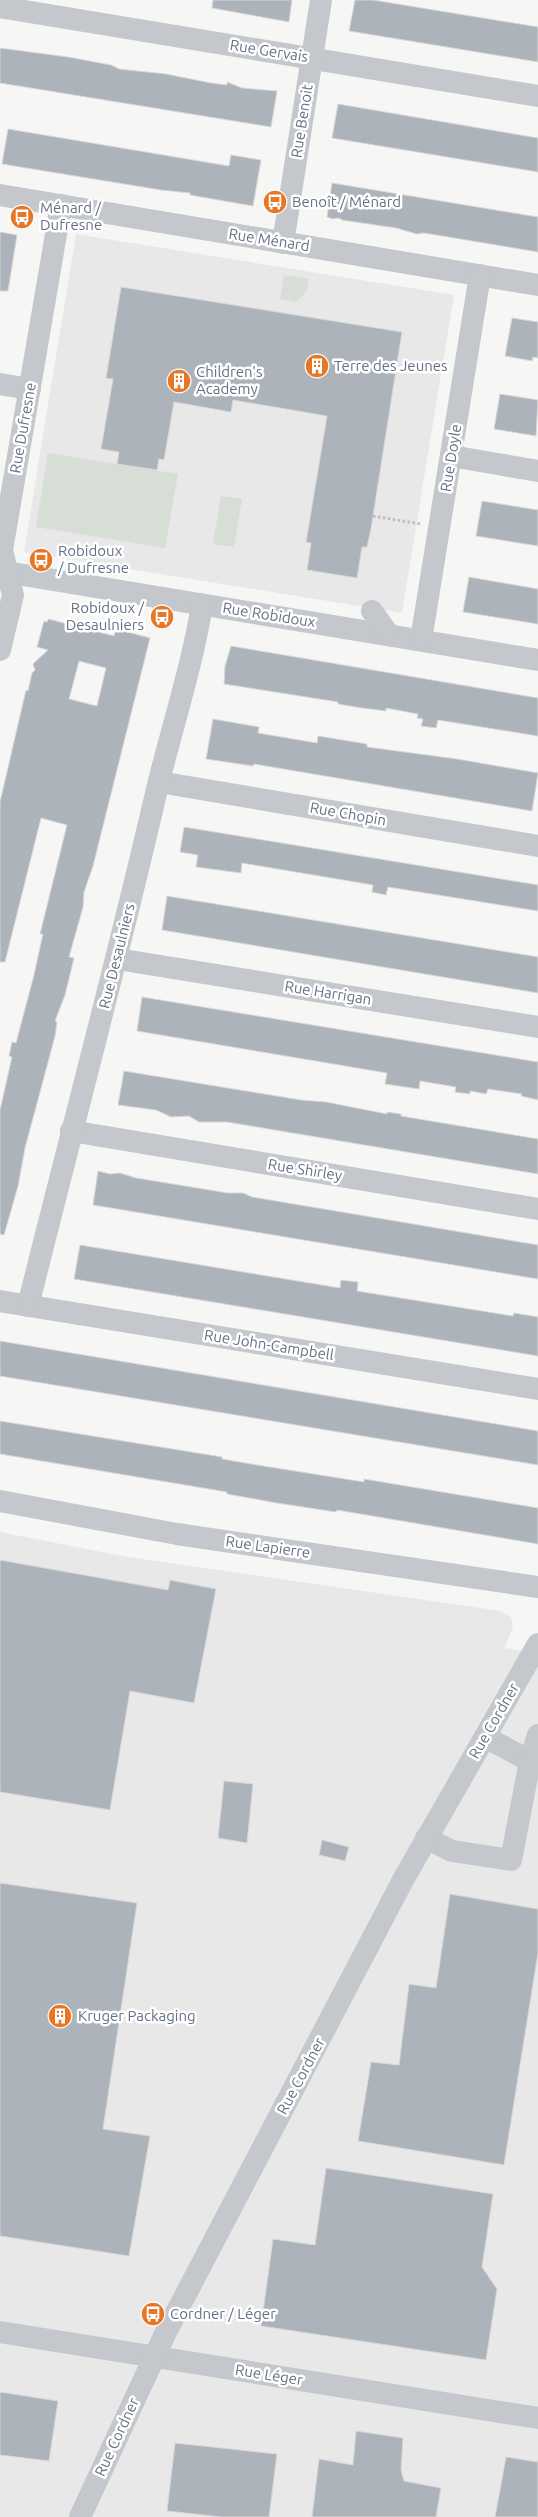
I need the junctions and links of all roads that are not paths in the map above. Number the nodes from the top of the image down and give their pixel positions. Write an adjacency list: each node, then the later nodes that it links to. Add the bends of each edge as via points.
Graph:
1 (321, 0): 3 (street, Rue Benoit)
2 (0, 6): 3 (street, Rue Gervais)
3 (312, 59): 4 (street, Rue Gervais); 7 (street, Rue Benoit)
4 (538, 96)
5 (0, 195): 6 (street, Rue Ménard)
6 (61, 204): 7 (street, Rue Ménard); 11 (street, Rue Dufresne)
7 (283, 243): 8 (street, Rue Ménard)
8 (480, 275): 9 (street, Rue Ménard); 12 (street, Rue Doyle)
9 (538, 285)
10 (0, 384): 11 (street)
11 (30, 389): 14 (street, Rue Dufresne, via 2,550)
12 (451, 456): 13 (street); 18 (street, Rue Doyle)
13 (538, 471)
14 (4, 572): 15 (street, Rue Robidoux); 19 (street, Rue Dufresne, via 13,595)
15 (202, 605): 17 (street, Rue Robidoux); 21 (street, Rue Desaulniers, via 198,635)
16 (372, 611): 17 (street)
17 (389, 635): 18 (street, Rue Robidoux)
18 (421, 640): 20 (street, Rue Robidoux)
19 (0, 650)
20 (538, 660)
21 (159, 782): 22 (street, Rue Chopin); 23 (street, Rue Desaulniers)
22 (538, 846)
23 (117, 959): 24 (street, Rue Harrigan); 25 (street, Rue Desaulniers)
24 (538, 1028)
25 (71, 1131): 26 (street, Rue Shirley); 28 (street, Rue Desaulniers)
26 (538, 1209)
27 (0, 1301): 28 (street, Rue John-Campbell)
28 (28, 1306): 29 (street, Rue John-Campbell)
29 (538, 1389)
30 (0, 1501): 31 (street, Rue Lapierre, via 177,1534)
31 (538, 1587)
32 (538, 1644): 34 (street, Rue Cordner)
33 (538, 1734): 35 (street)
34 (485, 1737): 35 (street); 36 (street, Rue Cordner)
35 (530, 1761): 36 (street, via 511,1860 452,1851)
36 (426, 1838): 38 (street, Rue Cordner)
37 (0, 2332): 38 (street, Rue Léger)
38 (155, 2357): 39 (street, Rue Léger); 40 (street, Rue Cordner)
39 (538, 2418)
40 (80, 2517)

